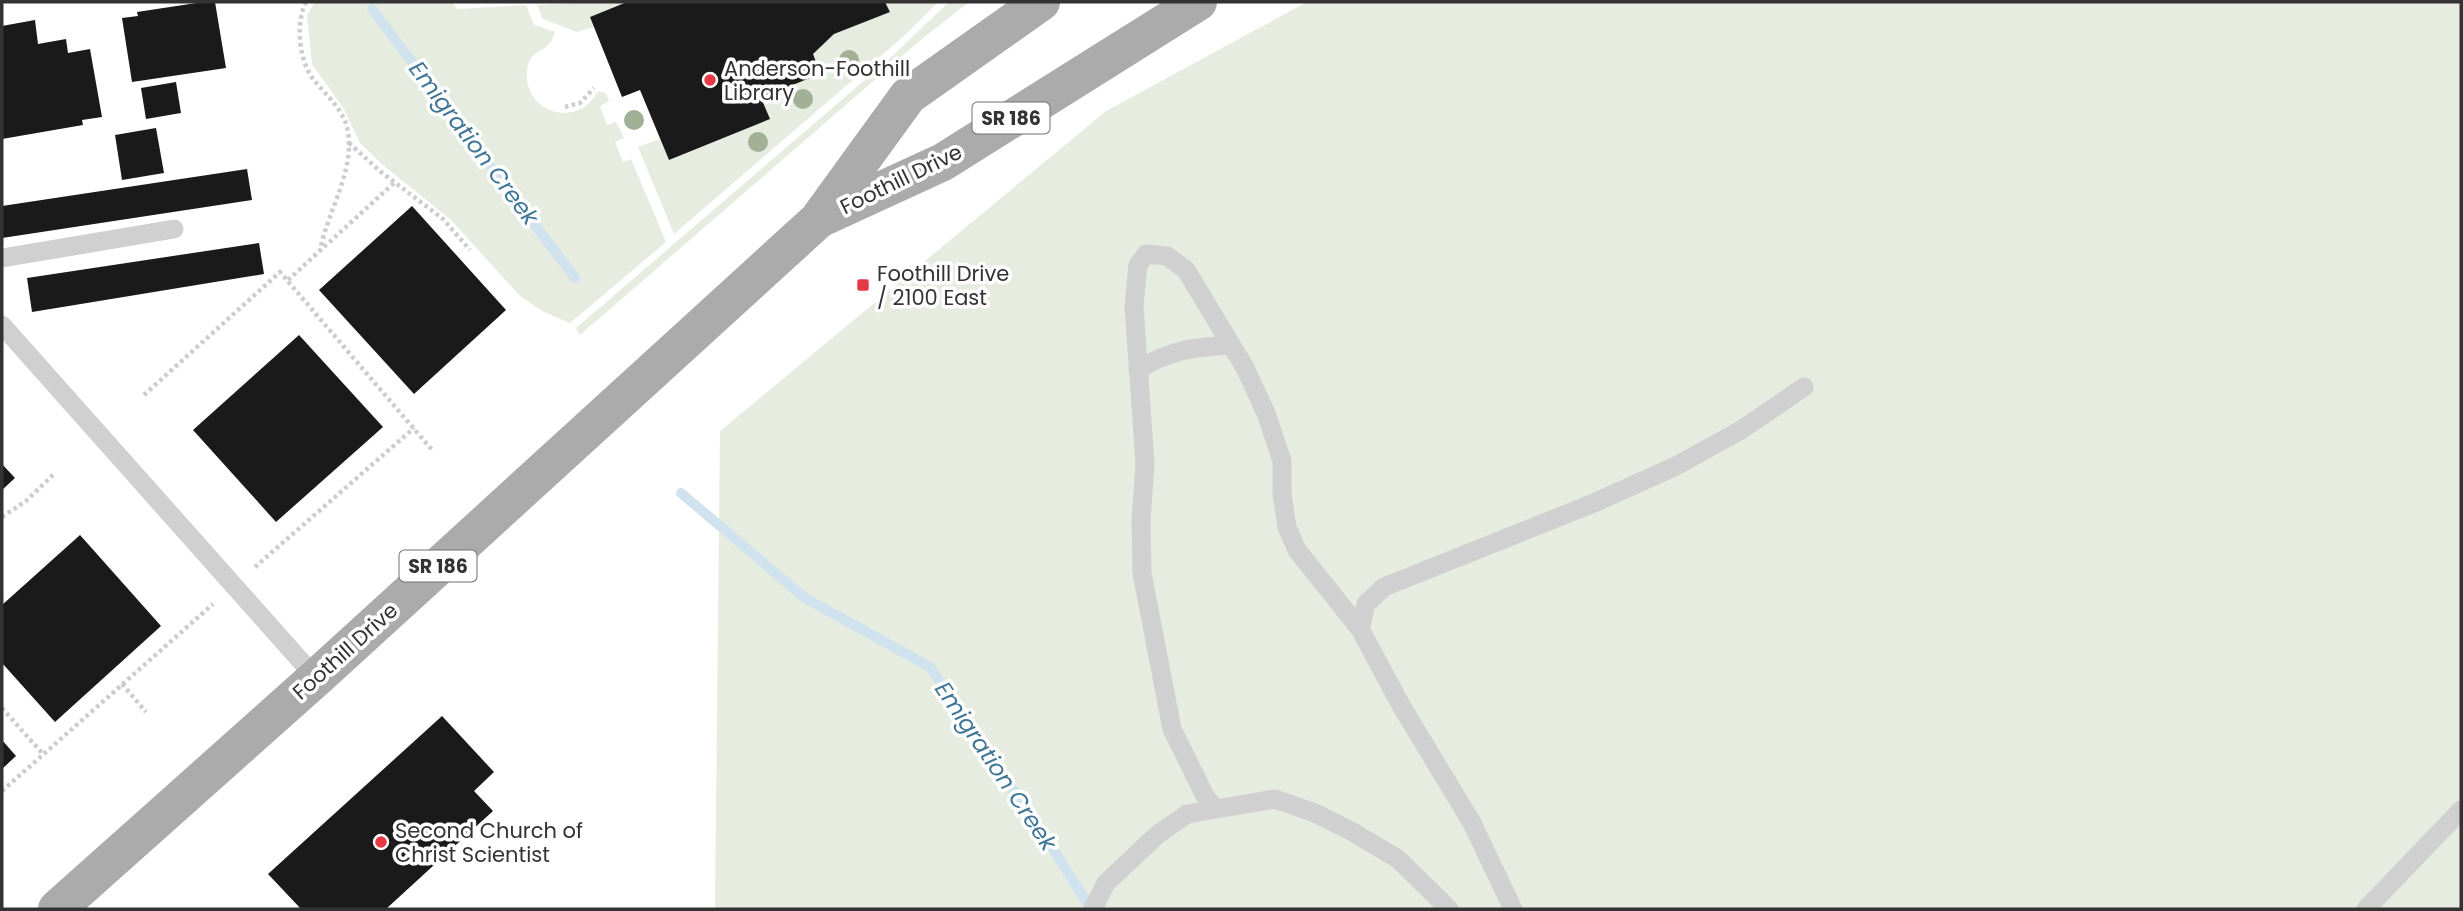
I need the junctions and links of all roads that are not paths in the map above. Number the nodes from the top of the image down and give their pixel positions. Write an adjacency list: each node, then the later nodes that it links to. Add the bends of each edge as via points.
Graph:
1 (1041, 2): 3 (main road, Foothill Drive / SR 186, via 908,96)
2 (1198, 2): 3 (main road, Foothill Drive / SR 186, via 943,162)
3 (817, 220): 11 (main road, Foothill Drive / SR 186)
4 (174, 229): 5 (lane)
5 (2, 258)
6 (2, 325): 11 (lane)
7 (1231, 345): 8 (lane, via 1186,349); 8 (lane, via 1186,270 1167,256 1146,254 1138,265 1134,306); 10 (lane, via 1266,413 1282,461 1287,527 1297,550)
8 (1138, 370): 12 (lane, via 1145,463 1142,573 1172,729)
9 (1804, 387): 10 (lane, via 1741,430 1676,466 1384,587 1366,604)
10 (1360, 629): 17 (lane, via 1472,823)
11 (316, 678): 14 (main road, Foothill Drive / SR 186)
12 (1214, 809): 15 (lane, via 1187,814 1157,835 1106,883); 16 (lane, via 1275,799 1315,813 1398,859)
13 (2461, 810): 18 (lane)
14 (57, 909)
15 (1093, 909)
16 (1449, 909)
17 (1513, 909)
18 (2366, 909)

